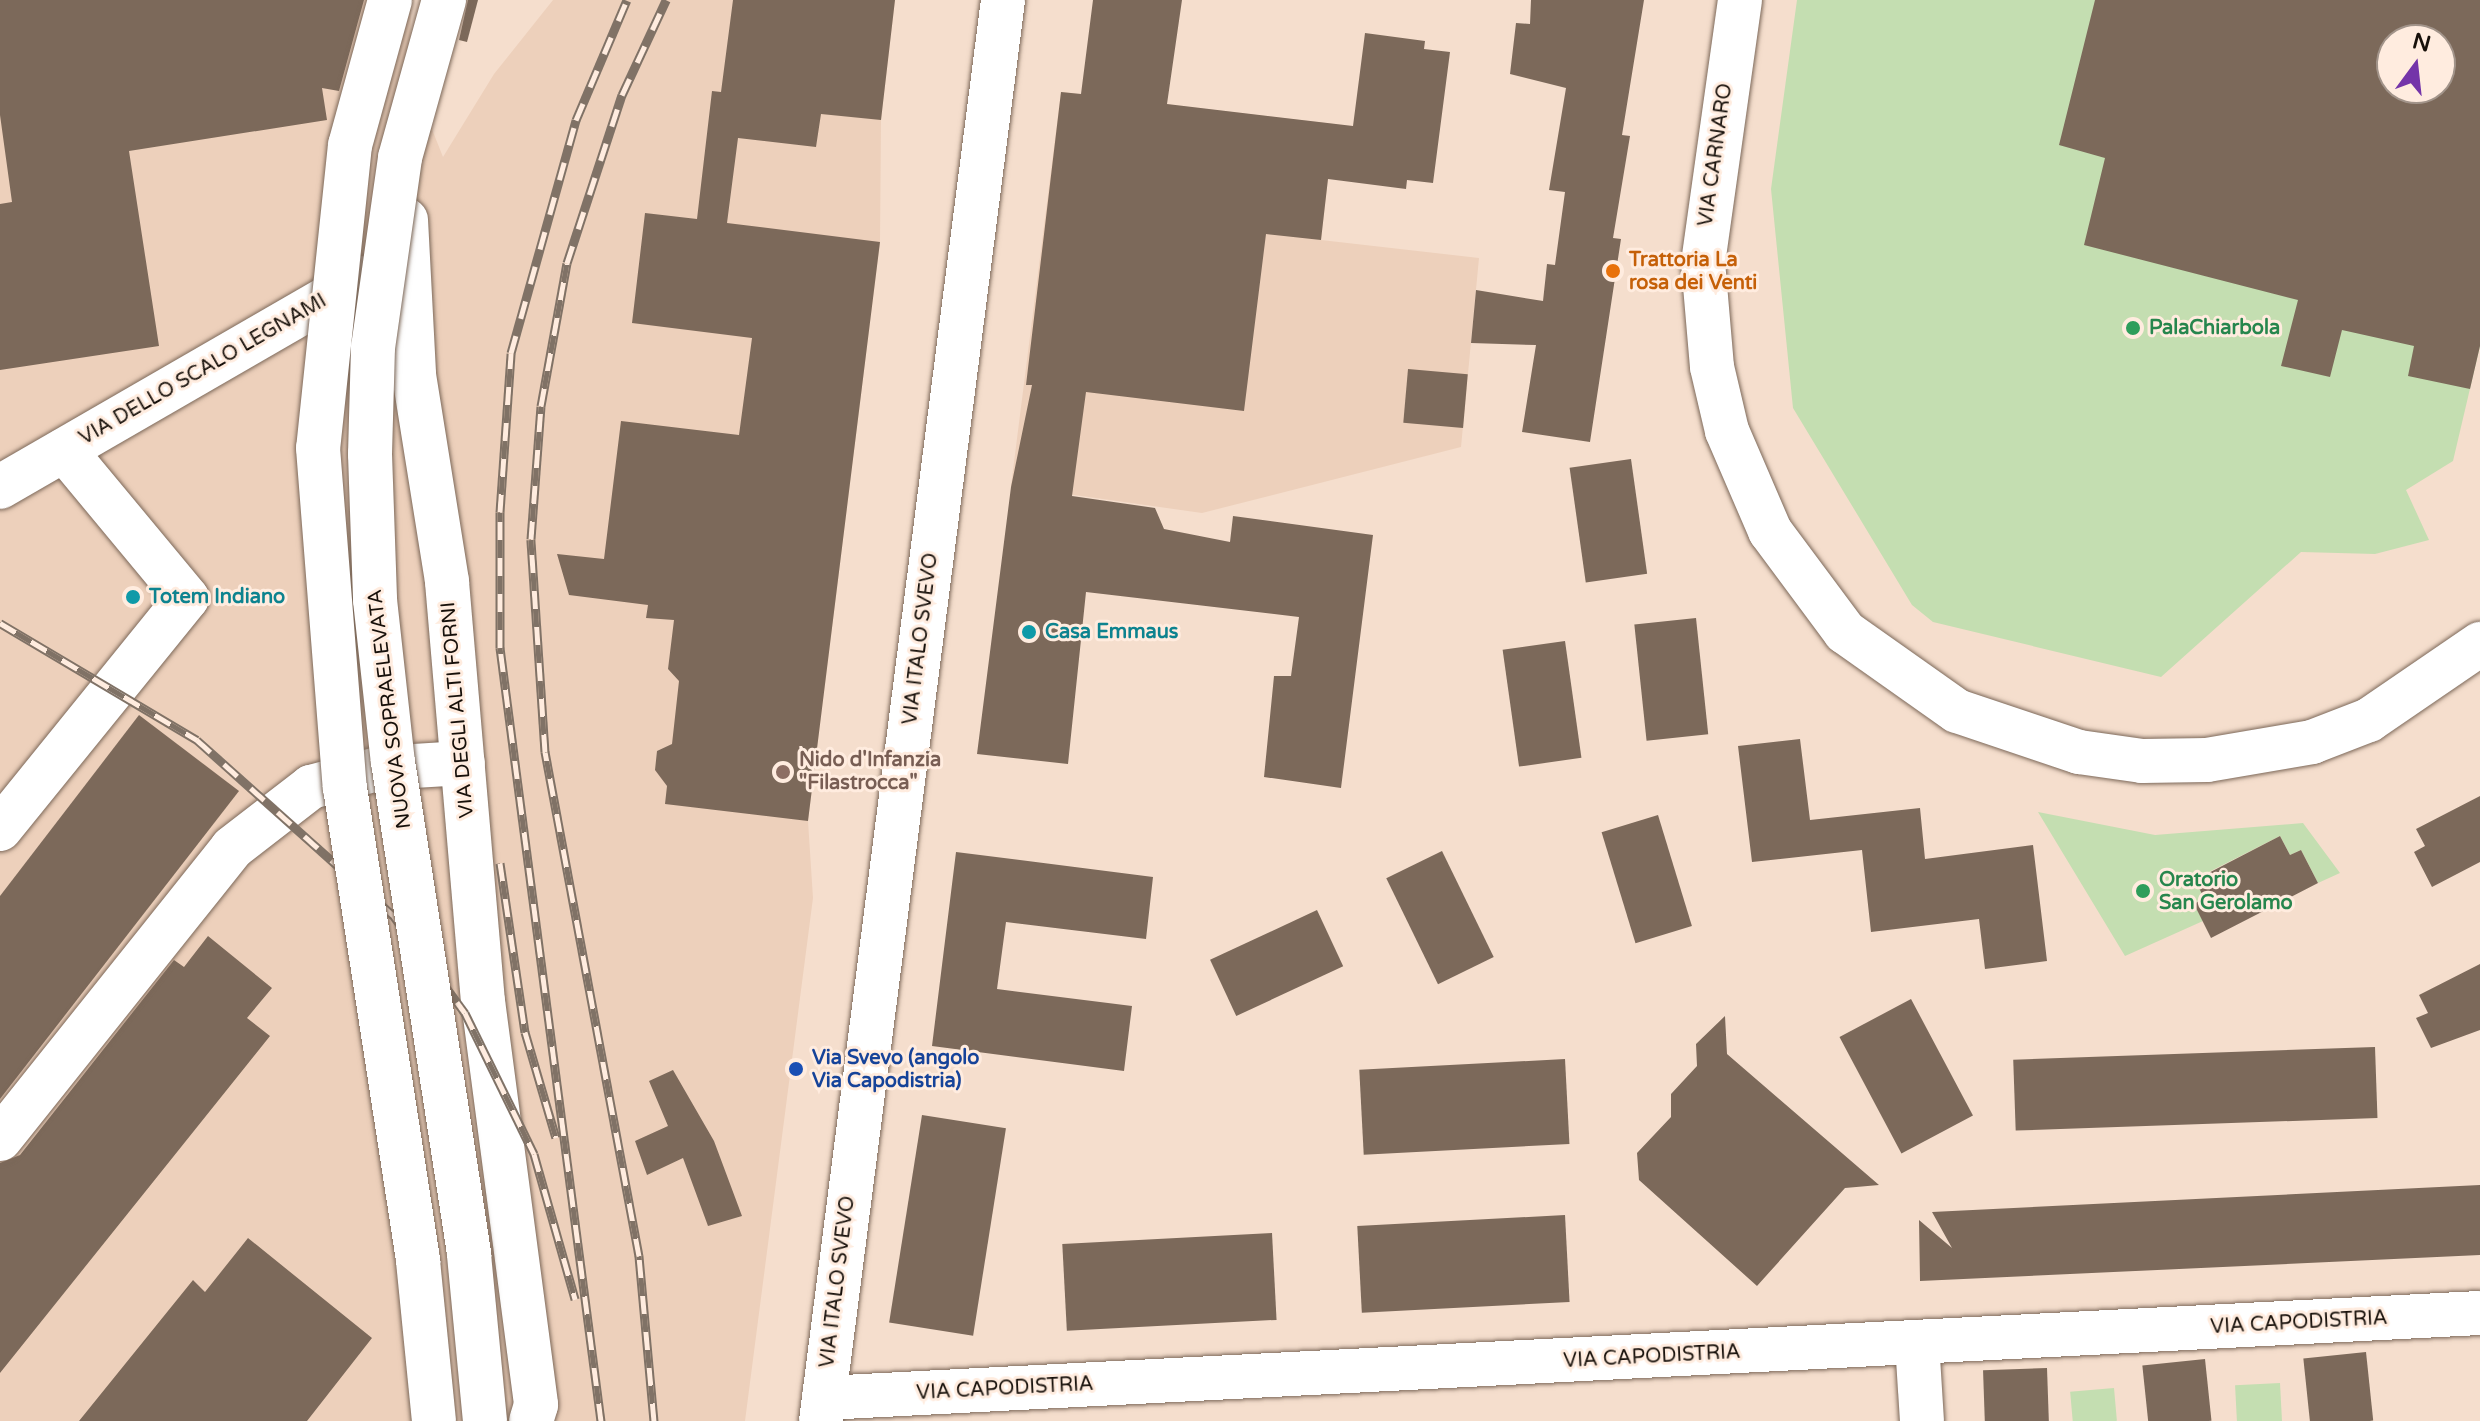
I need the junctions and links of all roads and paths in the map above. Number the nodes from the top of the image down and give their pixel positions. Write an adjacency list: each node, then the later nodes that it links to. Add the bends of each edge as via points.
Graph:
1 (390, 0): 17 (main road, bridge, via 350,145 318,448 345,788 416,1246)
2 (441, 0): 7 (main road, VIA DEGLI ALTI FORNI, via 418,90); 18 (main road, NUOVA SOPRAELEVATA, bridge, via 400,158 373,347 371,483 393,762 469,1255)
3 (1003, 0): 6 (main road, VIA ITALO SVEVO)
4 (1028, 0): 6 (main road)
5 (1740, 0): 10 (main road, VIA CARNARO, via 1703,262 1712,367 1727,431 1770,531 1803,585 1845,632 1957,711 2079,752 2142,761 2207,760 2312,742 2369,720)
6 (994, 82): 16 (main road, VIA ITALO SVEVO)
7 (402, 255): 8 (main road, VIA DELLO SCALO LEGNAMI); 11 (main road, VIA DEGLI ALTI FORNI, via 447,582)
8 (64, 450): 9 (main road, VIA DELLO SCALO LEGNAMI); 12 (main road, via 187,598)
9 (2, 486)
10 (2480, 644)
11 (463, 763): 13 (main road, via 381,768 311,787 232,848); 19 (main road, VIA DEGLI ALTI FORNI, via 483,1001 535,1391)
12 (0, 829)
13 (0, 1139)
14 (2480, 1313): 15 (main road, VIA CAPODISTRIA)
15 (1917, 1342): 16 (main road, VIA CAPODISTRIA); 20 (main road)
16 (823, 1410)
17 (434, 1421)
18 (485, 1421)
19 (531, 1421)
20 (1922, 1421)

